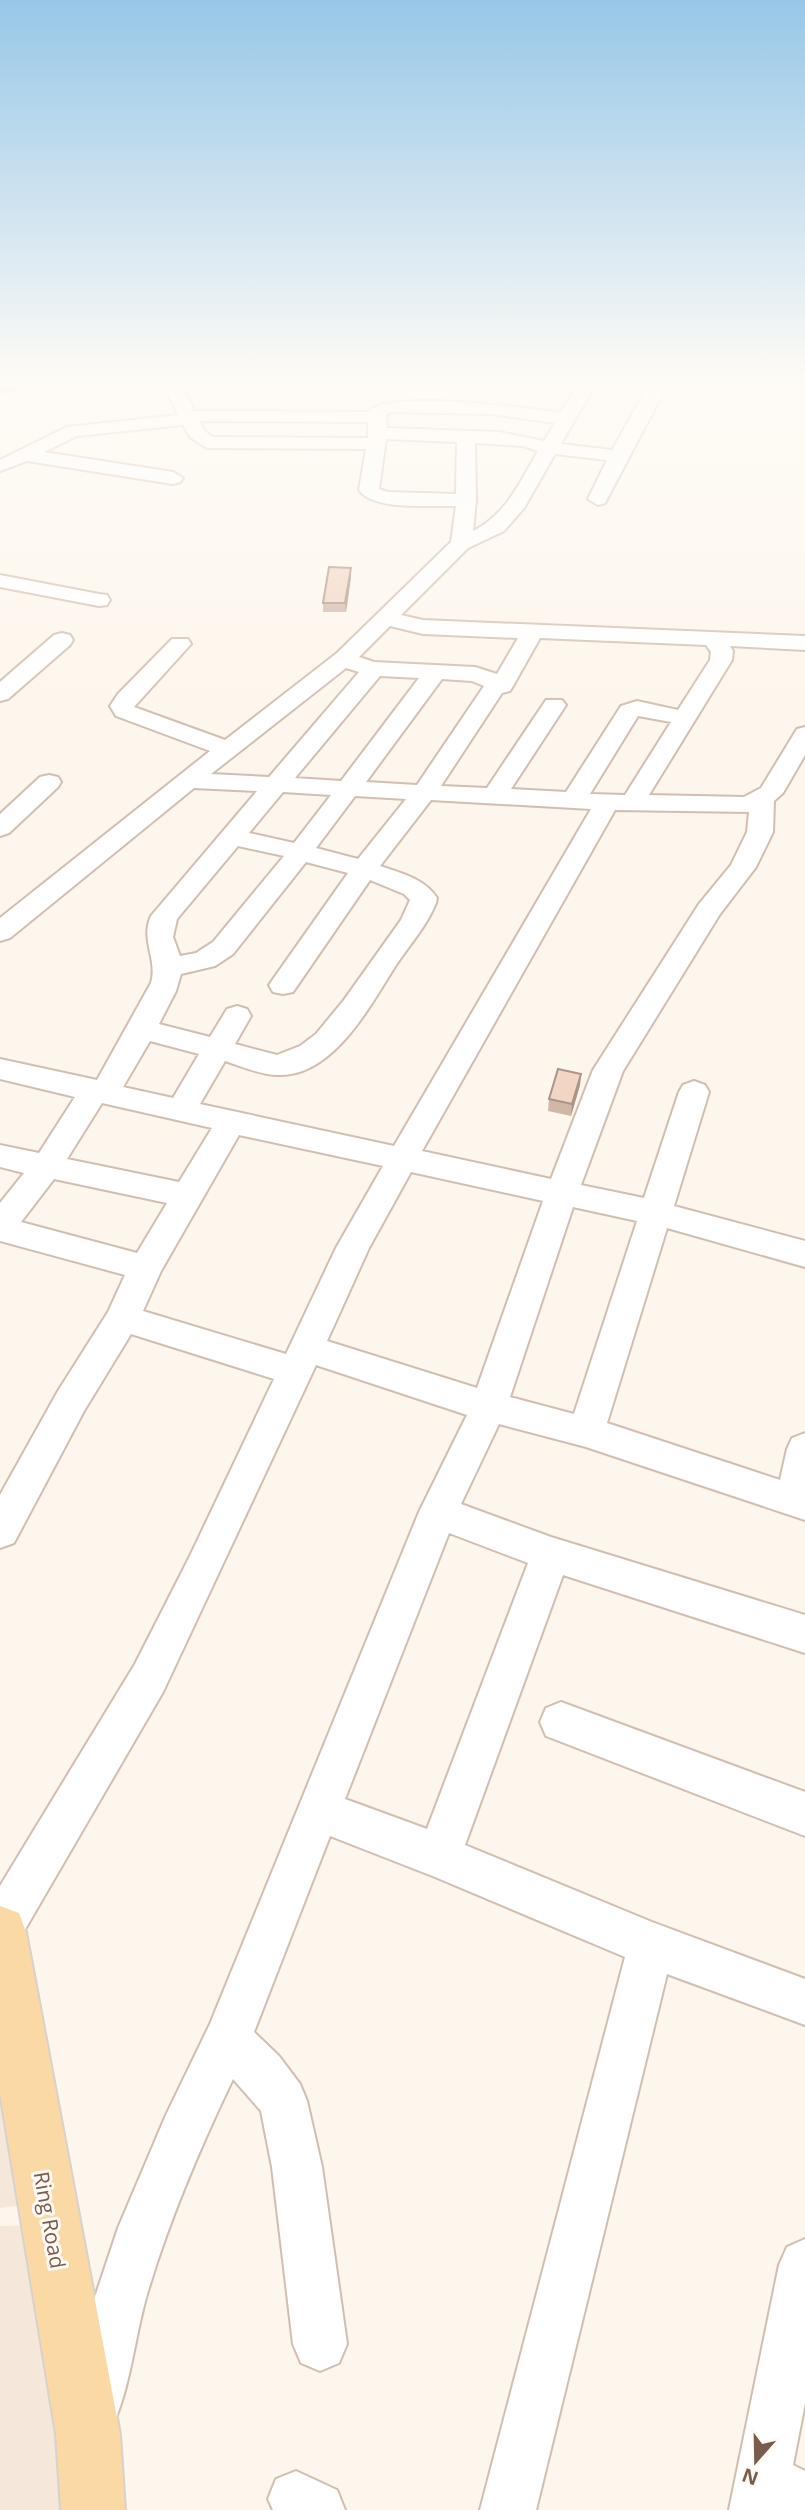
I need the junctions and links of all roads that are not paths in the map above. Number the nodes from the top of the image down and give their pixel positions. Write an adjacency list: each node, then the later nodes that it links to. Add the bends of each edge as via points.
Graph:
1 (370, 491): 6 (street, via 374,496)
2 (466, 491): 6 (street)
3 (522, 491): 7 (street, via 497,527)
4 (602, 491): 5 (street)
5 (598, 499)
6 (466, 500): 7 (street)
7 (461, 544): 10 (street)
8 (0, 581): 9 (street)
9 (99, 600)
10 (385, 618): 11 (street, via 423,627); 16 (street)
11 (532, 633): 12 (street); 19 (street)
12 (712, 639): 14 (street); 22 (street, via 722,650 721,660)
13 (62, 640): 20 (street)
14 (805, 643)
15 (180, 644): 24 (street, via 126,699 124,711)
16 (345, 657): 17 (street); 24 (street)
17 (374, 669): 18 (street); 27 (street)
18 (434, 674): 28 (street); 30 (street, via 475,674 496,685)
19 (502, 686)
20 (0, 694)
21 (554, 705): 31 (street)
22 (685, 718): 32 (street); 32 (street, via 636,708 629,711)
23 (805, 734): 29 (street)
24 (226, 751): 25 (street)
25 (188, 780): 27 (street); 37 (street)
26 (49, 782): 33 (street)
27 (275, 784): 28 (street); 34 (street)
28 (348, 788): 30 (street); 35 (street)
29 (778, 791): 32 (street, via 748,805); 51 (street, via 743,867 709,910 607,1070)
30 (424, 793): 31 (street); 36 (street)
31 (494, 796): 32 (street)
32 (605, 801): 49 (street)
33 (0, 828)
34 (231, 836): 35 (street); 38 (street, via 160,925 159,941)
35 (299, 854): 36 (street); 38 (street, via 223,948 205,960)
36 (364, 869): 39 (street); 42 (street, via 418,890 424,903 333,1034 305,1057 286,1065)
37 (0, 932)
38 (168, 968): 41 (street)
39 (283, 985)
40 (237, 1016): 42 (street)
41 (142, 1028): 42 (street); 44 (street)
42 (219, 1049): 46 (street)
43 (0, 1069): 44 (street)
44 (100, 1091): 46 (street); 50 (street)
45 (694, 1092): 53 (street)
46 (181, 1110): 47 (street)
47 (231, 1122): 49 (street); 52 (street)
48 (0, 1156): 50 (street)
49 (402, 1160): 51 (street); 58 (street, via 353,1248)
50 (46, 1167): 52 (street); 54 (street)
51 (562, 1192): 53 (street); 59 (street)
52 (188, 1196): 56 (street)
53 (656, 1213): 55 (street); 60 (street)
54 (0, 1227): 56 (street)
55 (805, 1254)
56 (145, 1268): 57 (street)
57 (123, 1318): 58 (street); 64 (street, via 71,1401)
58 (301, 1359): 59 (street); 71 (street, via 149,1678)
59 (489, 1407): 60 (street); 63 (street)
60 (586, 1432): 62 (street)
61 (805, 1449): 62 (street)
62 (800, 1502)
63 (438, 1512): 65 (street); 68 (street)
64 (0, 1531)
65 (551, 1554): 66 (street); 70 (street)
66 (805, 1634)
67 (561, 1723): 69 (street)
68 (318, 1810): 70 (street); 74 (street)
69 (805, 1814)
70 (439, 1856): 72 (street)
71 (0, 1930): 77 (main road, Ring Road)
72 (651, 1945): 73 (street); 80 (street)
73 (805, 2002)
74 (227, 2040): 76 (street, via 283,2101 297,2167); 77 (street, via 195,2106 122,2292)
75 (805, 2264): 78 (street)
76 (320, 2344)
77 (88, 2434): 79 (main road, Ring Road)
78 (775, 2496)
79 (93, 2510)
80 (508, 2510)

